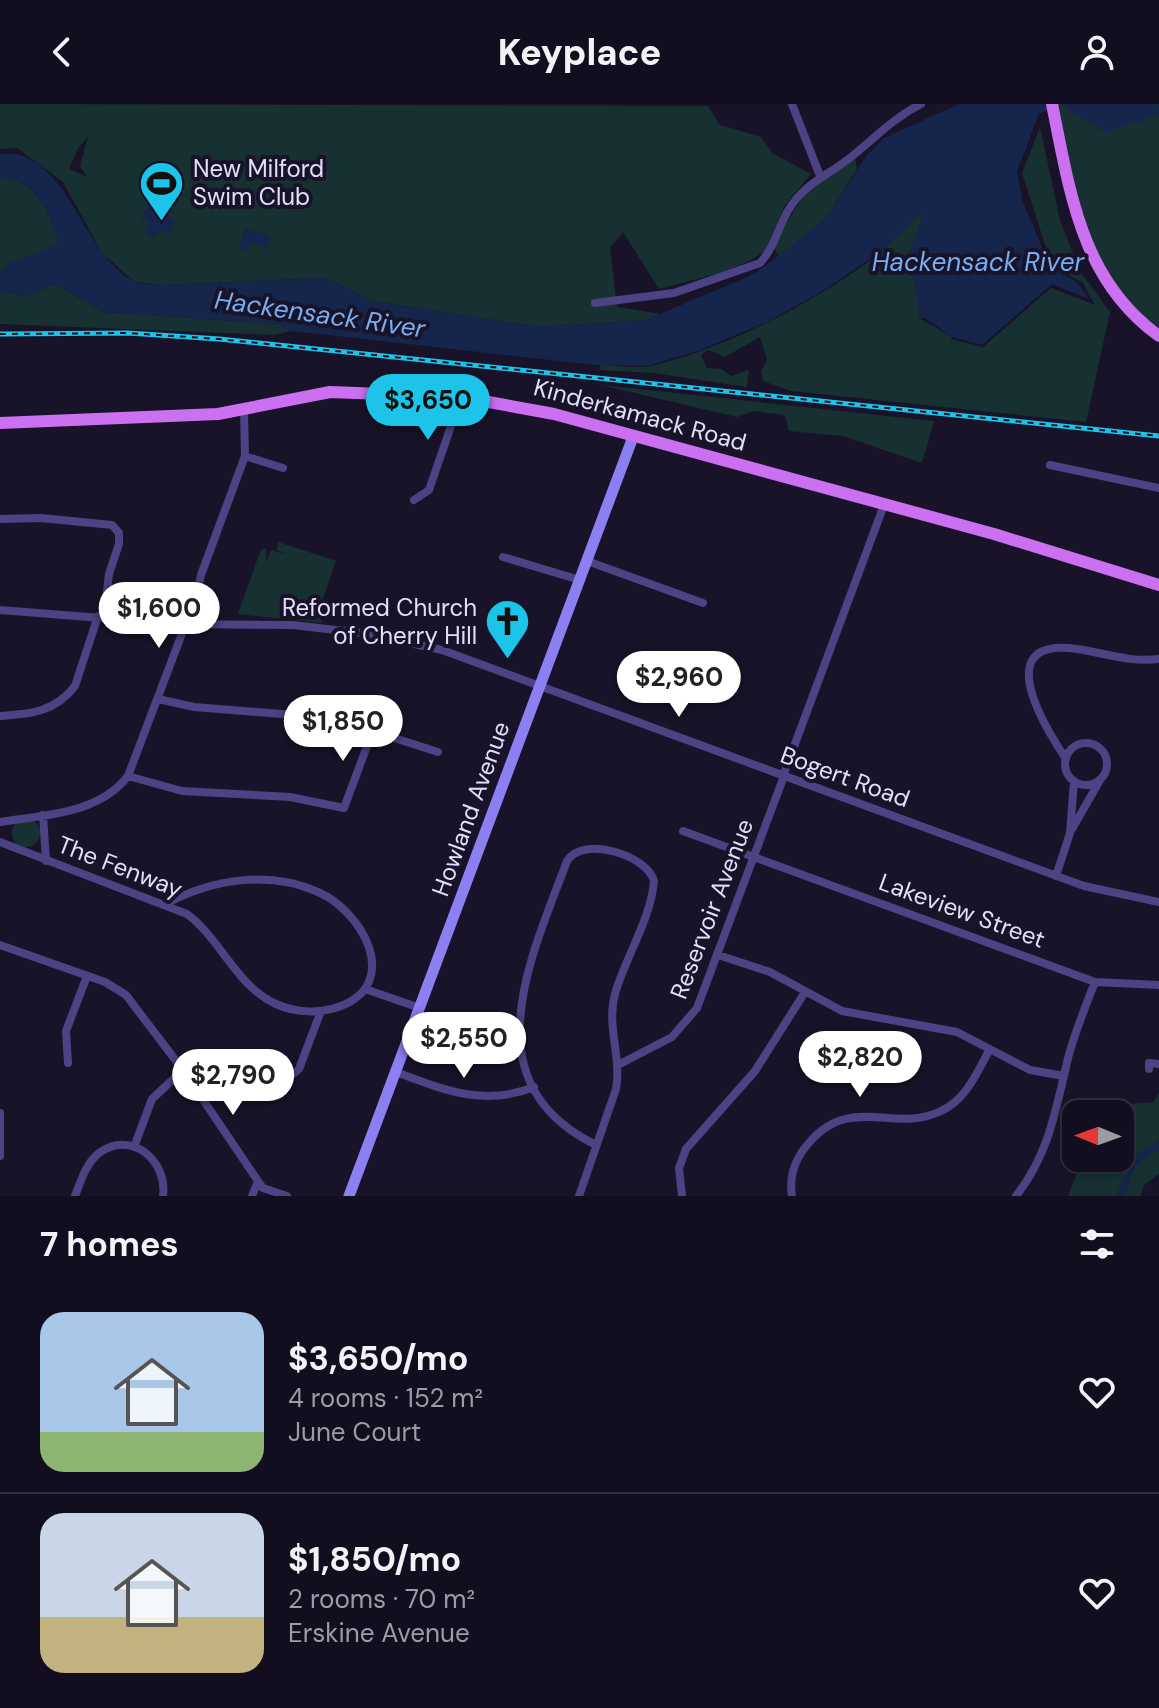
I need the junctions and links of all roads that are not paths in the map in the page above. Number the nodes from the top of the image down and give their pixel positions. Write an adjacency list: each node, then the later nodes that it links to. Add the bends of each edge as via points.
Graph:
1 (792, 104): 4 (street)
2 (921, 104): 4 (street)
3 (1053, 108): 6 (main road, via 1078,222 1094,263 1126,309)
4 (820, 176): 5 (street, via 790,208 760,263 674,293)
5 (595, 303)
6 (1159, 336)
7 (461, 397): 8 (main road, Kinderkamack Road, via 330,392); 10 (main road, Kinderkamack Road, via 542,411); 15 (street, via 429,490)
8 (244, 410): 9 (main road, Kinderkamack Road); 11 (street)
9 (0, 423)
10 (633, 437): 16 (main road, Kinderkamack Road); 19 (street, Howland Avenue)
11 (245, 456): 13 (street); 25 (street)
12 (1050, 465): 14 (street)
13 (283, 468)
14 (1159, 488)
15 (414, 500)
16 (884, 505): 21 (main road, Kinderkamack Road); 34 (street, Reservoir Avenue)
17 (0, 519): 24 (street, via 112,525 119,544)
18 (503, 557): 20 (street)
19 (587, 561): 20 (street, Howland Avenue); 22 (street)
20 (580, 580): 27 (street, Howland Avenue)
21 (1159, 585)
22 (703, 603)
23 (0, 610): 24 (street, Bogert Road)
24 (101, 616): 25 (street, Bogert Road); 29 (street, via 68,695 40,712)
25 (186, 623): 27 (street, Bogert Road, via 293,625 369,634 446,652); 28 (street)
26 (1159, 659): 32 (street, via 1127,661 1054,648 1034,660 1028,688)
27 (541, 684): 34 (street, Bogert Road); 54 (street, Howland Avenue)
28 (158, 699): 30 (street, via 194,707 311,715); 33 (street)
29 (0, 716)
30 (373, 730): 31 (street); 33 (street, via 344,808 290,797 182,791)
31 (438, 752)
32 (1066, 759): 35 (street, via 1077,745 1096,745 1107,760); 36 (street, via 1066,771)
33 (128, 776): 37 (street, via 95,803)
34 (783, 776): 42 (street, Reservoir Avenue); 44 (street, Bogert Road)
35 (1102, 778): 36 (street, via 1085,785); 40 (street)
36 (1074, 781): 40 (street)
37 (43, 815): 38 (street); 43 (street)
38 (0, 822)
39 (683, 831): 42 (street, Lakeview Street)
40 (1070, 833): 44 (street)
41 (0, 842): 43 (street, The Fenway)
42 (755, 856): 48 (street, Reservoir Avenue); 50 (street, Lakeview Street)
43 (46, 861): 46 (street, The Fenway)
44 (1056, 876): 45 (street, Bogert Road, via 1102,892)
45 (1159, 902)
46 (166, 904): 52 (street, via 237,880 288,883 320,892 342,906 366,938 372,959); 55 (street, The Fenway, via 200,924 266,999 289,1009)
47 (0, 945): 49 (street)
48 (718, 955): 53 (street, via 770,972); 59 (street, Reservoir Avenue, via 697,1008 681,1028 659,1046)
49 (87, 976): 57 (street, via 66,1031); 61 (street, via 116,988 134,1003)
50 (1095, 982): 51 (street, Lakeview Street); 64 (street)
51 (1159, 985)
52 (365, 989): 54 (street); 55 (street, via 344,1005)
53 (805, 992): 56 (street, via 850,1014 944,1029); 77 (street, via 755,1071 686,1149 679,1168)
54 (420, 1008): 62 (street, Howland Avenue)
55 (321, 1011): 63 (street)
56 (990, 1049): 64 (street, via 1030,1070); 78 (street, via 966,1092 942,1111 910,1119 853,1116 822,1129 798,1159)
57 (68, 1063)
58 (1159, 1064): 60 (street, via 1149,1063)
59 (618, 1065): 65 (street, via 612,1024 615,995 654,888 653,876 640,863 594,847 575,851 567,861 522,986 520,1034); 67 (street, via 616,1089)
60 (1149, 1069)
61 (183, 1070): 68 (street, via 152,1099); 70 (street)
62 (396, 1072): 65 (street, via 465,1096 508,1096); 75 (street, Howland Avenue)
63 (293, 1074)
64 (1064, 1076): 79 (street, via 1050,1136)
65 (534, 1087): 67 (street, via 559,1120)
66 (0, 1113): 69 (street)
67 (596, 1145): 76 (street)
68 (134, 1147): 71 (street, via 115,1146 98,1153); 72 (street, via 148,1153 159,1167)
69 (0, 1156)
70 (258, 1181): 73 (street); 74 (street)
71 (75, 1196)
72 (163, 1196)
73 (252, 1196)
74 (287, 1196)
75 (349, 1196)
76 (579, 1196)
77 (682, 1196)
78 (792, 1196)
79 (1016, 1196)

